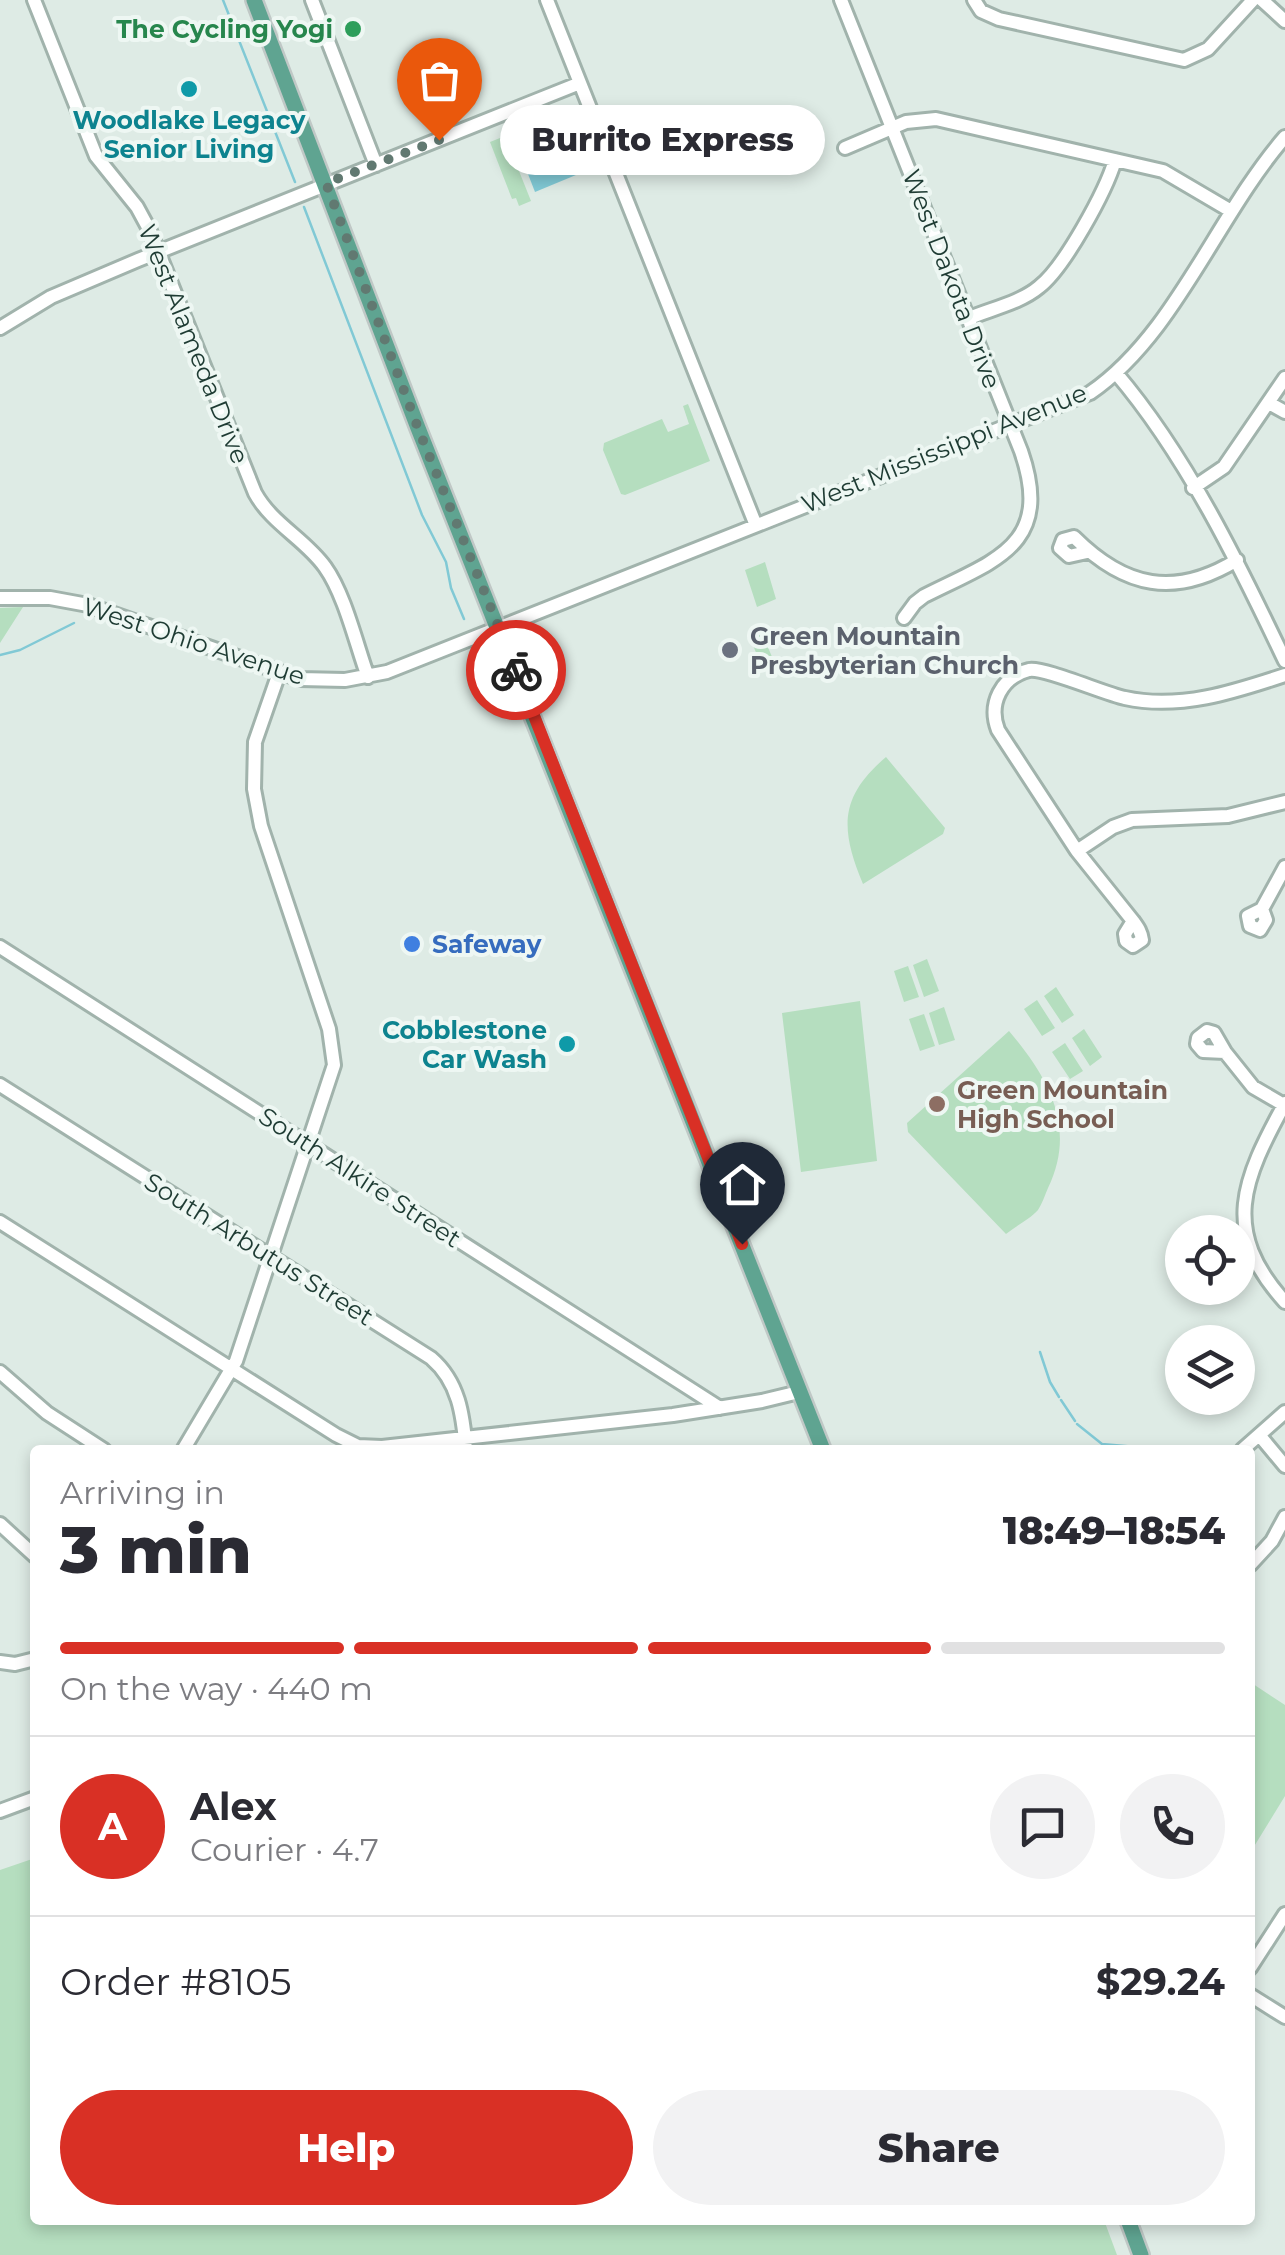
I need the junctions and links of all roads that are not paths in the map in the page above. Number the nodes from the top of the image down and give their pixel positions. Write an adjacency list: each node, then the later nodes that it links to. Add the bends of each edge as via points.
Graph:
1 (34, 0): 18 (street, West Alameda Drive, via 96,156 137,207)
2 (254, 0): 16 (main road)
3 (312, 0): 15 (street)
4 (547, 0): 10 (street)
5 (842, 0): 11 (street, West Dakota Drive)
6 (974, 0): 7 (street, via 981,12 999,19 1184,60 1208,49)
7 (1253, 0)
8 (1262, 0): 9 (street)
9 (1285, 21)
10 (580, 83): 15 (street); 27 (street)
11 (892, 128): 13 (street); 14 (street, via 936,120); 19 (street, West Dakota Drive)
12 (1285, 137): 17 (street, West Mississippi Avenue)
13 (846, 148)
14 (1115, 160): 17 (street, via 1171,174); 19 (street, via 1098,203 1043,284)
15 (376, 165): 16 (street)
16 (326, 183): 18 (street); 32 (main road)
17 (1231, 211): 21 (street, West Mississippi Avenue, via 1152,332)
18 (159, 251): 20 (street); 36 (street, West Alameda Drive, via 255,493 328,572)
19 (968, 318): 25 (street, West Dakota Drive)
20 (0, 328)
21 (1116, 374): 25 (street, West Mississippi Avenue, via 1076,400); 26 (street)
22 (1285, 378): 23 (street)
23 (1269, 403): 24 (street); 26 (street, via 1224,467)
24 (1285, 412)
25 (1009, 425): 27 (street, West Mississippi Avenue); 31 (street, West Dakota Drive, via 1031,482 1022,532 1009,552 924,596)
26 (1193, 488): 29 (street)
27 (755, 523): 32 (street, West Mississippi Avenue)
28 (1086, 552): 29 (street, via 1127,576 1166,584 1192,582)
29 (1237, 560): 33 (street)
30 (0, 598): 34 (street, West Ohio Avenue, via 88,605)
31 (904, 618)
32 (499, 626): 36 (street, West Ohio Avenue); 52 (main road)
33 (1285, 661)
34 (279, 673): 36 (street, West Ohio Avenue, via 310,680); 46 (street, via 256,742 252,778 334,1047)
35 (1285, 676): 38 (street, via 1168,703 1128,699 1038,670 1012,678 996,697 994,720)
36 (368, 677)
37 (1284, 804): 38 (street, via 1228,816 1132,820)
38 (1077, 850): 41 (street)
39 (1285, 867): 40 (street)
40 (1262, 909)
41 (1133, 921)
42 (0, 947): 46 (street, South Alkire Street)
43 (1224, 1052): 45 (street, via 1253,1087)
44 (0, 1086): 48 (street, South Arbutus Street)
45 (1284, 1104): 49 (street, via 1246,1186 1244,1213 1253,1258)
46 (308, 1144): 48 (street); 53 (street, South Alkire Street)
47 (0, 1222): 50 (street)
48 (271, 1257): 50 (street); 56 (street, South Arbutus Street, via 442,1367 455,1388)
49 (1285, 1302)
50 (232, 1370): 58 (street); 59 (street)
51 (0, 1372): 57 (street)
52 (799, 1392): 53 (street); 61 (main road)
53 (720, 1408): 56 (street)
54 (1285, 1412): 55 (street)
55 (1260, 1436): 62 (street); 63 (street)
56 (466, 1444): 60 (street)
57 (96, 1445)
58 (186, 1445)
59 (352, 1445)
60 (438, 1445)
61 (821, 1445)
62 (1248, 1445)
63 (1285, 1466)
64 (1285, 1518): 67 (street)
65 (0, 1524): 66 (street)
66 (30, 1551)
67 (1255, 1559)
68 (30, 1660): 69 (street)
69 (0, 1662)
70 (30, 1800): 71 (street)
71 (0, 1811)
72 (1285, 1914): 73 (street)
73 (1255, 1960)
74 (1255, 1997): 75 (street)
75 (1285, 2017)
76 (1130, 2225): 77 (main road)
77 (1141, 2255)

